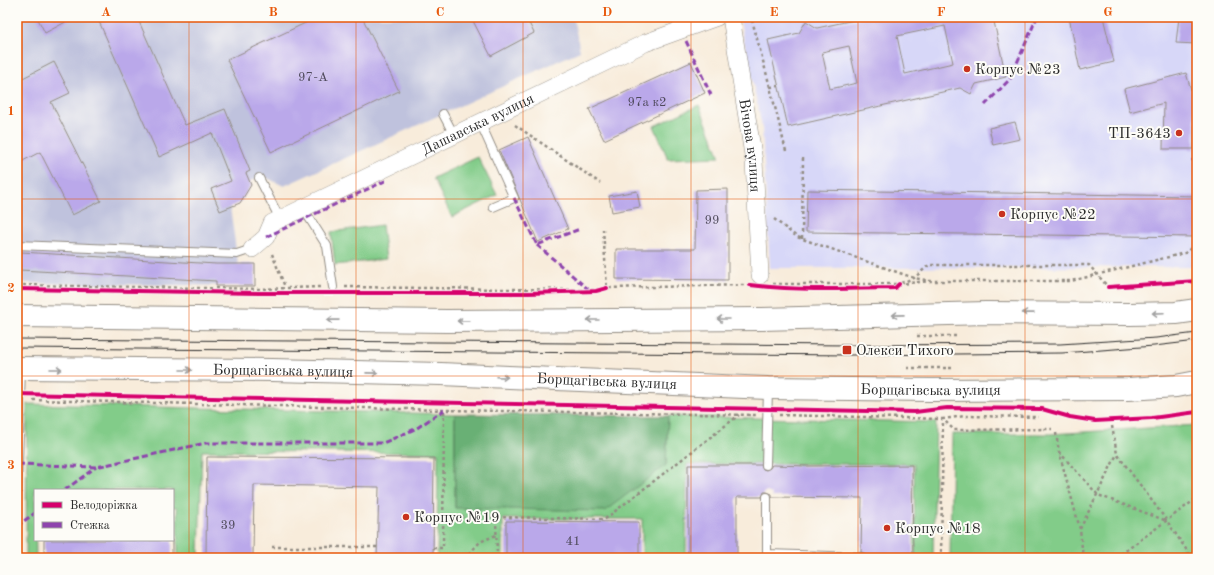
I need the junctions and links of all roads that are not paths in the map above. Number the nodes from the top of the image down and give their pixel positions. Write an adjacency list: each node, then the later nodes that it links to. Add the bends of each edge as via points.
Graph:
1 (717, 17): 4 (street, Дашавська вулиця, via 645,43)
2 (731, 17): 12 (street, Вічова вулиця, via 754,161)
3 (443, 114): 5 (lane)
4 (480, 122): 5 (street, Дашавська вулиця); 7 (lane, via 514,198)
5 (454, 135): 8 (street, Дашавська вулиця)
6 (258, 178): 9 (lane)
7 (493, 207)
8 (303, 208): 9 (street, Дашавська вулиця); 13 (lane, via 327,246)
9 (280, 219): 11 (street, Дашавська вулиця, via 272,223 266,237)
10 (17, 245): 11 (lane, via 237,254)
11 (252, 249)
12 (763, 283)
13 (332, 287)
14 (1197, 310): 15 (main road, one-way to 15, via 1130,314 986,313 762,319 447,321)
15 (17, 316)
16 (19, 368): 18 (main road, Борщагівська вулиця, one-way to 18, via 425,374); 19 (lane)
17 (1197, 382): 18 (main road, Борщагівська вулиця, via 1129,389)
18 (768, 388): 20 (lane)
19 (17, 464): 21 (lane)
20 (766, 464)
21 (17, 491)
22 (767, 497): 23 (lane, via 767,554)
23 (861, 557)

